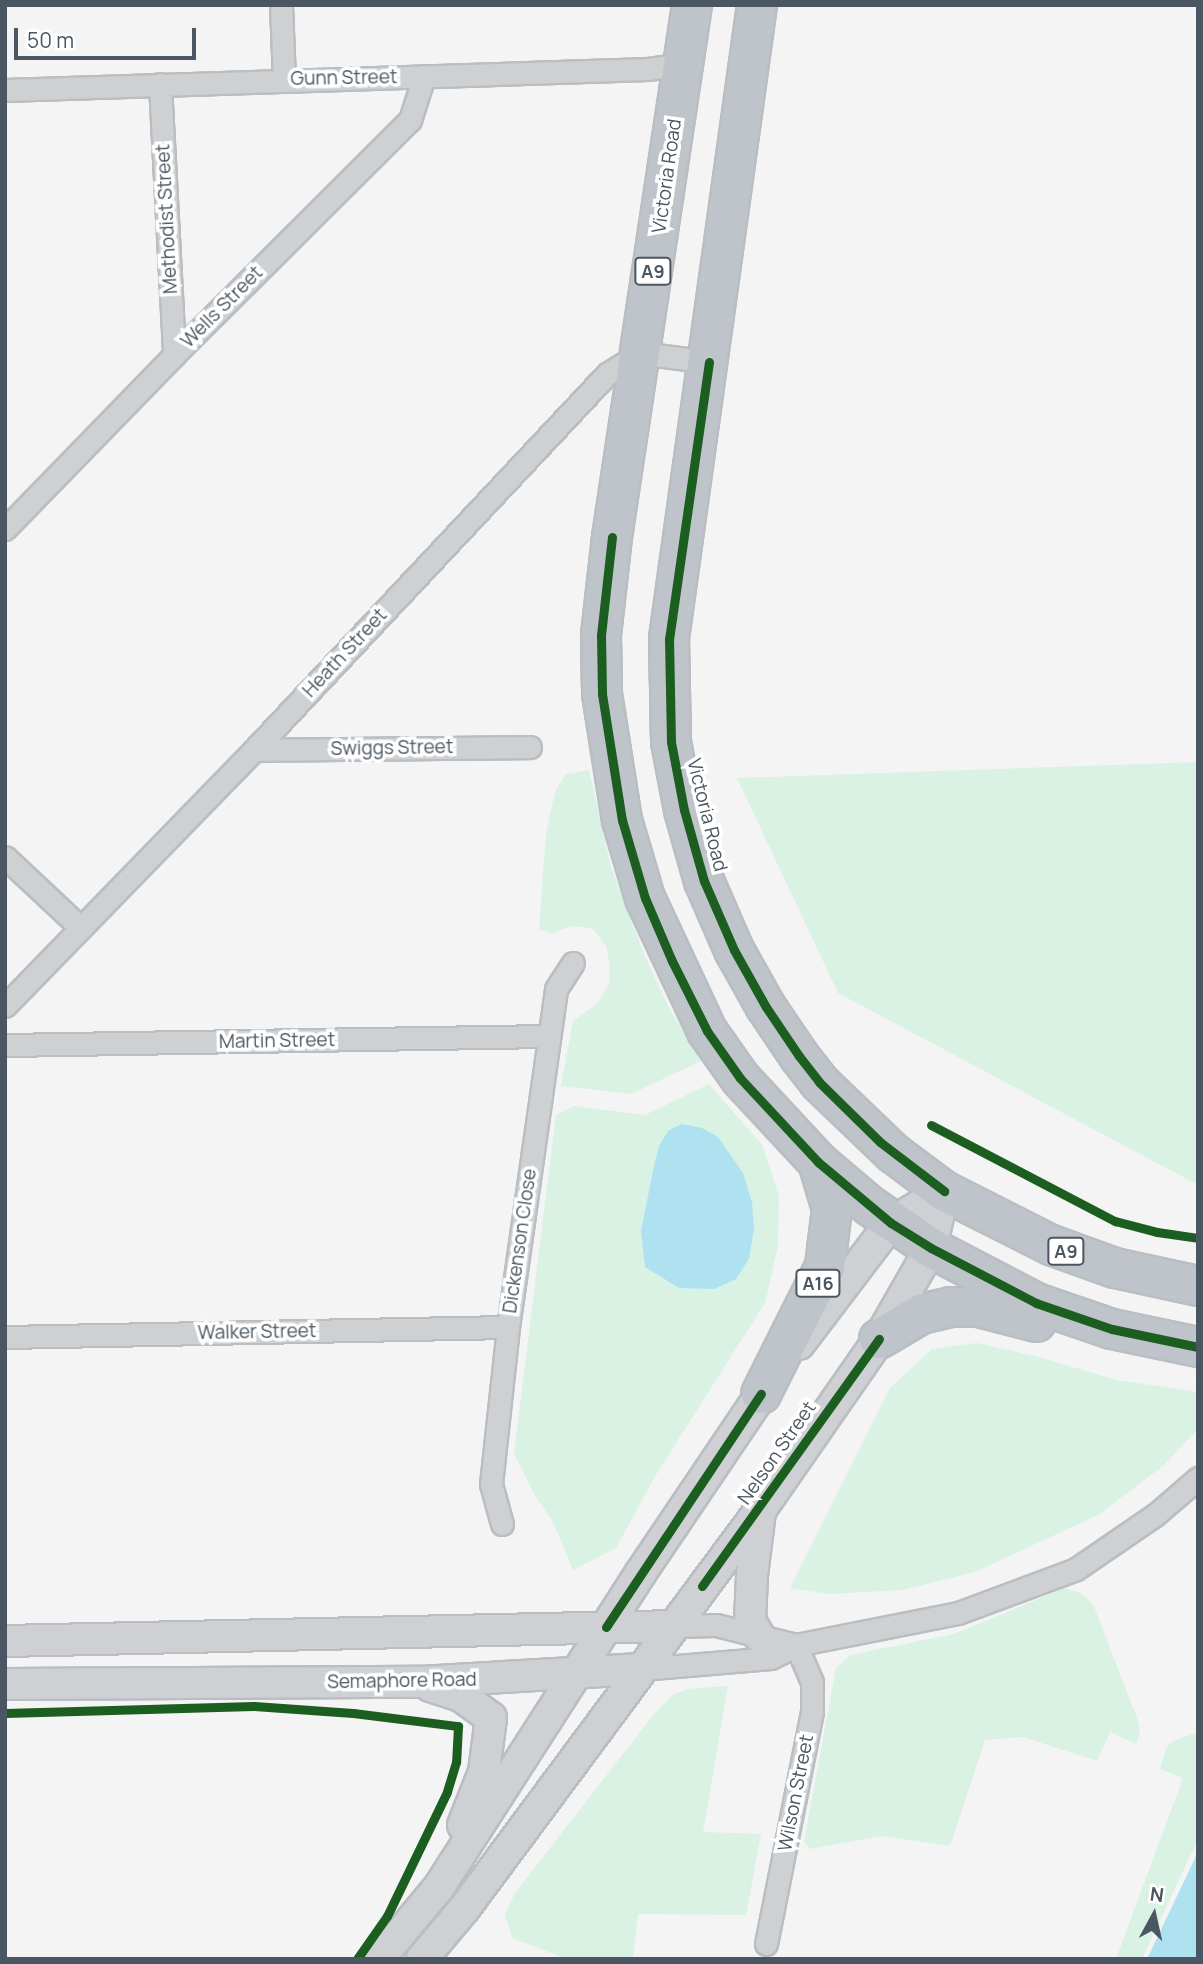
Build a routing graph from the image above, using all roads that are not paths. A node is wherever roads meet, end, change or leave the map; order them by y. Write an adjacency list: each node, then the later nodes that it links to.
1 (281, 5): 6 (street)
2 (692, 5): 4 (highway, Victoria Road / A9)
3 (757, 5): 11 (highway, Victoria Road / A9)
4 (683, 64): 5 (street, Gunn Street); 9 (highway, Victoria Road / A9)
5 (424, 76): 6 (street, Gunn Street); 10 (street, Wells Street)
6 (284, 79): 7 (street, Gunn Street)
7 (160, 84): 8 (street, Gunn Street); 10 (street, Methodist Street)
8 (5, 90)
9 (641, 353): 11 (street); 14 (street, Heath Street); 21 (highway, Victoria Road / A9)
10 (174, 355): 12 (street, Wells Street)
11 (709, 362): 22 (highway, Victoria Road / A9)
12 (5, 529)
13 (530, 747): 14 (street, Swiggs Street)
14 (254, 750): 16 (street, Heath Street)
15 (5, 857): 16 (street)
16 (81, 928): 18 (street, Heath Street)
17 (573, 962): 19 (street, Dickenson Close)
18 (5, 1006)
19 (548, 1037): 20 (street, Martin Street); 26 (street, Dickenson Close)
20 (5, 1045)
21 (818, 1162): 23 (highway, Victoria Road / A9); 31 (highway, A16)
22 (944, 1191): 23 (main road, A16); 24 (main road, Nelson Street); 25 (highway, A9)
23 (891, 1223): 24 (highway, Victoria Road / A9); 31 (main road, A16)
24 (944, 1255): 28 (main road, Nelson Street); 29 (highway, A9)
25 (1198, 1286)
26 (508, 1327): 27 (street, Walker Street); 34 (street, Dickenson Close)
27 (5, 1338)
28 (879, 1339): 30 (highway); 33 (main road, Nelson Street)
29 (1198, 1348)
30 (1198, 1361)
31 (761, 1394): 36 (main road, A16)
32 (1198, 1478): 39 (street, Semaphore Road)
33 (761, 1508): 35 (main road, Nelson Street); 37 (main road)
34 (502, 1524)
35 (674, 1626): 36 (main road, Semaphore Road); 37 (street, Semaphore Road); 40 (main road, Nelson Street)
36 (606, 1627): 38 (main road, Semaphore Road); 41 (main road, A16)
37 (759, 1636): 39 (street, Semaphore Road)
38 (5, 1642)
39 (796, 1645): 40 (street, Semaphore Road); 45 (street, Wilson Street)
40 (641, 1670): 41 (main road, Semaphore Road); 47 (main road, Nelson Street)
41 (576, 1673): 42 (main road, Semaphore Road); 44 (main road)
42 (420, 1682): 43 (main road, Semaphore Road); 44 (main road)
43 (5, 1684)
44 (439, 1887): 46 (main road)
45 (766, 1944)
46 (379, 1959)
47 (422, 1959)

